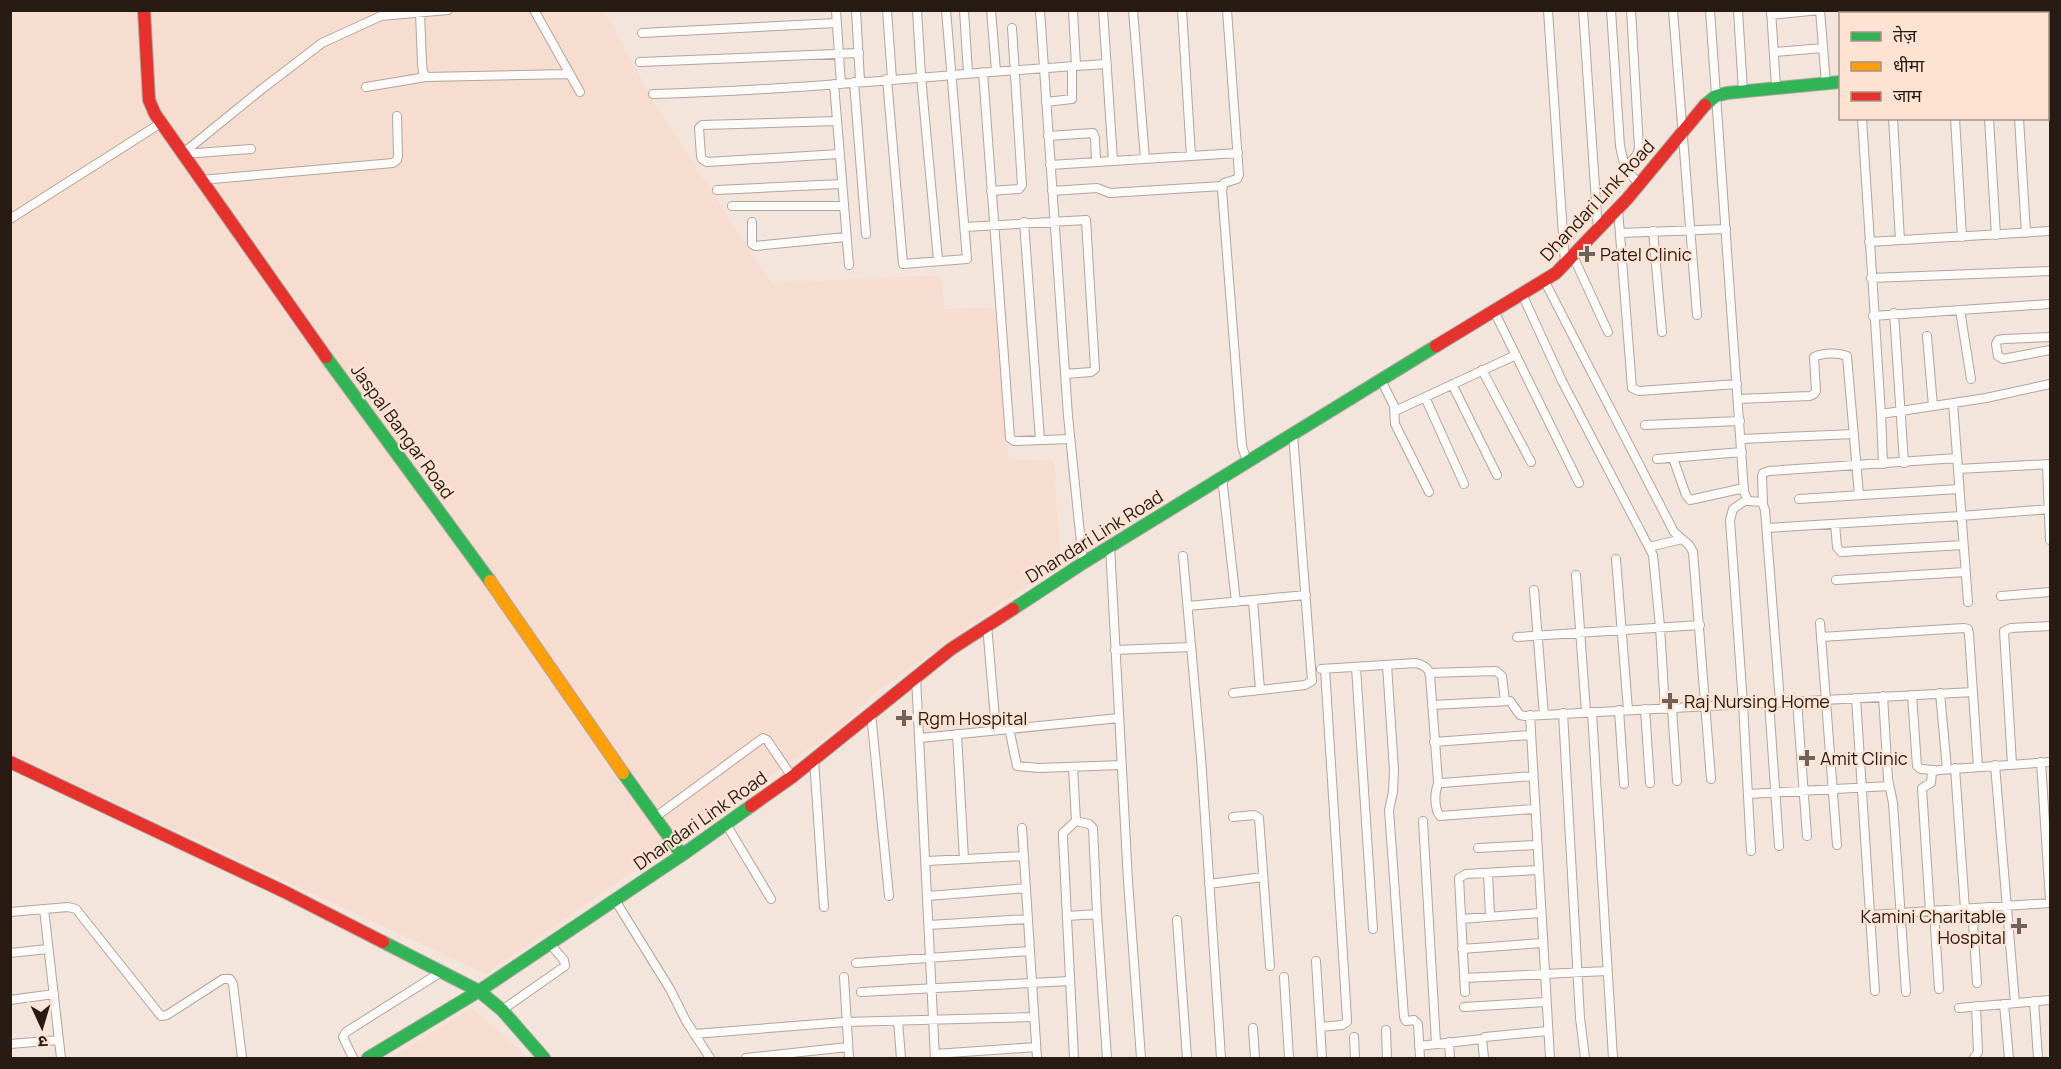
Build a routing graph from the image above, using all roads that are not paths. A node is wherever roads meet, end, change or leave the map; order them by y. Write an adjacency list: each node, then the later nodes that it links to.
1 (144, 10): 65 (street, Jaspal Bangar Road)
2 (448, 10): 25 (street)
3 (534, 10): 42 (street)
4 (836, 10): 27 (street)
5 (856, 10): 32 (street)
6 (887, 10): 46 (street)
7 (917, 10): 44 (street)
8 (946, 10): 43 (street)
9 (964, 10): 41 (street)
10 (991, 10): 39 (street)
11 (1041, 10): 37 (street)
12 (1073, 10): 36 (street)
13 (1103, 10): 35 (street)
14 (1133, 10): 73 (street)
15 (1182, 10): 72 (street)
16 (1227, 10): 69 (street)
17 (1548, 10): 108 (street)
18 (1583, 10): 96 (street)
19 (1611, 10): 77 (street)
20 (1631, 10): 77 (street)
21 (1673, 10): 66 (street)
22 (1710, 10): 56 (street)
23 (1738, 10): 54 (street)
24 (1820, 10): 26 (street); 30 (street)
25 (420, 12): 45 (street); 70 (street)
26 (1771, 13): 31 (street)
27 (836, 23): 29 (street); 33 (street)
28 (1012, 28): 38 (street)
29 (642, 33)
30 (1823, 48): 31 (street); 50 (street)
31 (1774, 52): 52 (street)
32 (859, 53): 33 (street); 47 (street)
33 (839, 54): 34 (street); 49 (street)
34 (640, 62)
35 (1107, 64): 36 (street); 74 (street)
36 (1074, 66): 37 (street); 57 (street)
37 (1044, 68): 38 (street); 57 (street)
38 (1016, 70): 39 (street); 83 (street)
39 (996, 71): 40 (street)
40 (983, 72): 41 (street); 83 (street)
41 (968, 73): 43 (street)
42 (570, 74): 45 (street); 53 (street)
43 (952, 74): 44 (street); 93 (street)
44 (921, 76): 46 (street); 107 (street)
45 (426, 77): 51 (street)
46 (889, 79): 47 (street); 107 (street)
47 (857, 82): 49 (street); 101 (street)
48 (1839, 82): 50 (street)
49 (837, 84): 55 (street); 64 (street)
50 (1826, 84): 52 (street)
51 (366, 87)
52 (1776, 87): 54 (street)
53 (580, 92)
54 (1743, 92): 56 (street)
55 (654, 94)
56 (1716, 96): 66 (street, Dhandari Link Road); 94 (street)
57 (1046, 102): 67 (street)
58 (397, 116): 78 (street)
59 (1862, 120): 106 (street)
60 (1893, 120): 105 (street)
61 (1955, 120): 104 (street)
62 (1989, 120): 102 (street)
63 (2019, 120): 100 (street)
64 (836, 121): 71 (street); 71 (street)
65 (161, 123): 70 (street, Jaspal Bangar Road); 88 (street)
66 (1682, 134): 80 (street, Dhandari Link Road); 95 (street)
67 (1048, 136): 75 (street); 76 (street)
68 (251, 149): 70 (street)
69 (1238, 153): 72 (street); 81 (street)
70 (182, 154): 78 (street, Jaspal Bangar Road)
71 (839, 154): 79 (street)
72 (1191, 156): 73 (street)
73 (1144, 159): 74 (street)
74 (1113, 161): 75 (street)
75 (1096, 162): 76 (street)
76 (1050, 165): 84 (street)
77 (1625, 168): 80 (street)
78 (201, 180): 265 (street, Jaspal Bangar Road)
79 (841, 184): 82 (street); 86 (street)
80 (1639, 184): 87 (street, Dhandari Link Road)
81 (1222, 186): 84 (street); 151 (street)
82 (717, 190)
83 (991, 191): 92 (street)
84 (1052, 191): 89 (street)
85 (732, 206): 86 (street)
86 (844, 206): 103 (street)
87 (1618, 209): 96 (street, Dhandari Link Road); 99 (street)
88 (10, 219)
89 (1054, 221): 91 (street); 127 (street); 127 (street)
90 (752, 222): 103 (street)
91 (1024, 222): 92 (street); 146 (street)
92 (994, 224): 93 (street); 146 (street)
93 (965, 227): 107 (street)
94 (1726, 229): 95 (street); 131 (street)
95 (1689, 230): 97 (street); 118 (street)
96 (1598, 231): 108 (street, Dhandari Link Road)
97 (1653, 231): 99 (street); 120 (street)
98 (2050, 231): 100 (street)
99 (1620, 233): 131 (street)
100 (2026, 233): 102 (street)
101 (866, 234)
102 (1996, 234): 104 (street)
103 (846, 237): 109 (street)
104 (1962, 237): 105 (street)
105 (1900, 240): 106 (street)
106 (1869, 242): 111 (street)
107 (938, 260)
108 (1569, 260): 112 (street, Dhandari Link Road); 121 (street)
109 (849, 265)
110 (2050, 271): 111 (street)
111 (1871, 278): 119 (street)
112 (1544, 280): 113 (street, Dhandari Link Road); 173 (street)
113 (1522, 294): 116 (street, Dhandari Link Road); 177 (street)
114 (2050, 304): 115 (street)
115 (1960, 310): 117 (street); 128 (street)
116 (1494, 311): 125 (street); 129 (street, Dhandari Link Road)
117 (1894, 314): 119 (street); 138 (street)
118 (1696, 315)
119 (1874, 316): 139 (street)
120 (1662, 332)
121 (1608, 333)
122 (1928, 336): 136 (street)
123 (2050, 337): 124 (street)
124 (2050, 350)
125 (1516, 355): 126 (street); 160 (street)
126 (1482, 370): 130 (street); 152 (street)
127 (1065, 375): 144 (street)
128 (1971, 379)
129 (1381, 380): 137 (street); 142 (street, Dhandari Link Road)
130 (1452, 384): 133 (street); 158 (street)
131 (1737, 384): 134 (street)
132 (2050, 384): 135 (street)
133 (1425, 397): 137 (street); 161 (street)
134 (1738, 399): 140 (street); 143 (street)
135 (1953, 403): 136 (street); 149 (street)
136 (1933, 406): 138 (street)
137 (1395, 411): 164 (street)
138 (1900, 411): 139 (street); 153 (street)
139 (1881, 414): 154 (street)
140 (1740, 421): 141 (street); 145 (street)
141 (1646, 425)
142 (1293, 434): 151 (street, Dhandari Link Road); 186 (street)
143 (1854, 434): 145 (street); 156 (street)
144 (1070, 439): 146 (street); 180 (street)
145 (1741, 439): 147 (street)
146 (1040, 440)
147 (1742, 452): 148 (street); 162 (street)
148 (1673, 458): 150 (street); 162 (street)
149 (1957, 458): 153 (street); 157 (street)
150 (1657, 459)
151 (1247, 462): 159 (street, Dhandari Link Road)
152 (1531, 462)
153 (1904, 463): 154 (street)
154 (1883, 464): 156 (street)
155 (2049, 464): 157 (street); 169 (street)
156 (1857, 466): 165 (street); 168 (street)
157 (1958, 469): 163 (street)
158 (1497, 475)
159 (1222, 477): 176 (street, Dhandari Link Road); 189 (street)
160 (1580, 483)
161 (1464, 484)
162 (1744, 488): 167 (street)
163 (1959, 489): 165 (street); 170 (street)
164 (1429, 492)
165 (1859, 495): 166 (street)
166 (1799, 499)
167 (1746, 500): 168 (street); 222 (street)
168 (1763, 503): 172 (street)
169 (2050, 509): 170 (street); 174 (street)
170 (1961, 516): 171 (street); 175 (street)
171 (1835, 524): 172 (street); 175 (street)
172 (1767, 528): 221 (street)
173 (1682, 539): 177 (street); 193 (street)
174 (2050, 540)
175 (1963, 545): 181 (street)
176 (1110, 546): 180 (street, Dhandari Link Road); 203 (street)
177 (1649, 547): 196 (street)
178 (1183, 556): 191 (street)
179 (1616, 559): 197 (street)
180 (1083, 563): 194 (street, Dhandari Link Road)
181 (1965, 572): 183 (street); 190 (street)
182 (1576, 575): 198 (street)
183 (1836, 580)
184 (1534, 590): 199 (street)
185 (2050, 592): 187 (street)
186 (1306, 595): 188 (street); 207 (street)
187 (2001, 596)
188 (1252, 600): 189 (street); 210 (street)
189 (1236, 602): 191 (street)
190 (1968, 602)
191 (1188, 606): 202 (street)
192 (1820, 623): 201 (street)
193 (1700, 625): 196 (street); 224 (street)
194 (987, 626): 209 (street, Dhandari Link Road); 235 (street)
195 (2050, 626): 243 (street)
196 (1660, 627): 197 (street); 225 (street)
197 (1622, 629): 198 (street); 227 (street)
198 (1580, 632): 199 (street); 228 (street)
199 (1538, 635): 200 (street); 231 (street)
200 (1517, 637)
201 (1821, 637): 211 (street); 217 (street)
202 (1191, 647): 203 (street); 283 (street)
203 (1115, 650): 233 (street)
204 (1386, 665): 205 (street); 208 (street); 360 (street)
205 (1356, 667): 206 (street); 306 (street)
206 (1325, 669): 207 (street); 349 (street)
207 (1312, 670): 210 (street)
208 (1429, 673): 218 (street); 223 (street)
209 (916, 677): 229 (street, Dhandari Link Road); 238 (street)
210 (1260, 690): 212 (street)
211 (1973, 692): 213 (street); 247 (street)
212 (1233, 693)
213 (1940, 693): 214 (street); 248 (street)
214 (1912, 695): 215 (street); 249 (street)
215 (1883, 696): 216 (street); 257 (street)
216 (1856, 698): 217 (street); 258 (street)
217 (1825, 699): 219 (street); 259 (street)
218 (1505, 701): 223 (street); 232 (street)
219 (1797, 701): 221 (street); 260 (street)
220 (1769, 702): 221 (street); 222 (street); 261 (street)
221 (1780, 702)
222 (1743, 704): 224 (street); 262 (street)
223 (1432, 705): 239 (street)
224 (1707, 706): 225 (street); 252 (street)
225 (1668, 708): 226 (street); 253 (street)
226 (1645, 709): 227 (street); 255 (street)
227 (1624, 710): 228 (street); 256 (street)
228 (1589, 712): 230 (street); 317 (street)
229 (871, 713): 240 (street, Dhandari Link Road); 285 (street)
230 (1563, 713): 231 (street); 319 (street)
231 (1544, 715): 232 (street)
232 (1530, 716): 237 (street)
233 (1119, 718): 234 (street); 244 (street)
234 (1009, 728): 235 (street); 246 (street)
235 (996, 730): 236 (street)
236 (957, 734): 238 (street); 278 (street)
237 (1531, 735): 239 (street); 250 (street)
238 (920, 738): 279 (street)
239 (1434, 742): 254 (street)
240 (814, 759): 251 (street, Dhandari Link Road); 291 (street)
241 (10, 762): 318 (street)
242 (2046, 762): 243 (street); 289 (street)
243 (2012, 764): 245 (street)
244 (1122, 765): 246 (street); 377 (street)
245 (1995, 765): 247 (street); 290 (street)
246 (1072, 767): 266 (street)
247 (1978, 767): 248 (street)
248 (1951, 769): 249 (street); 293 (street)
249 (1934, 770): 294 (street)
250 (1533, 776): 254 (street); 263 (street)
251 (792, 777): 265 (street); 268 (street, Dhandari Link Road)
252 (1711, 779)
253 (1677, 781)
254 (1439, 782): 263 (street)
255 (1650, 783)
256 (1624, 784)
257 (1889, 786): 258 (street); 298 (street)
258 (1862, 788): 259 (street); 299 (street)
259 (1832, 789): 260 (street); 272 (street)
260 (1804, 791): 261 (street); 270 (street)
261 (1775, 792): 262 (street); 273 (street)
262 (1748, 794): 275 (street)
263 (1534, 810): 271 (street)
264 (1233, 817): 282 (street)
265 (654, 818): 276 (street, Jaspal Bangar Road)
266 (1076, 821): 297 (street); 300 (street)
267 (1423, 821): 358 (street)
268 (726, 824): 276 (street, Dhandari Link Road); 287 (street)
269 (1022, 828): 277 (street)
270 (1807, 836)
271 (1536, 845): 274 (street); 280 (street)
272 (1837, 845)
273 (1779, 846)
274 (1478, 848)
275 (1751, 851)
276 (682, 855): 288 (street, Dhandari Link Road)
277 (1024, 856): 278 (street); 284 (street)
278 (964, 859): 279 (street)
279 (927, 861): 286 (street)
280 (1537, 870): 281 (street); 296 (street)
281 (1488, 873): 301 (street); 303 (street)
282 (1263, 877): 283 (street); 316 (street)
283 (1209, 884): 379 (street)
284 (1026, 888): 286 (street); 302 (street)
285 (889, 896)
286 (928, 896): 305 (street)
287 (771, 899)
288 (615, 900): 308 (street, Dhandari Link Road); 353 (street)
289 (2050, 901): 290 (street)
290 (2007, 906): 293 (street); 339 (street)
291 (824, 907)
292 (44, 909): 295 (street); 309 (street); 366 (street)
293 (1965, 909): 294 (street); 325 (street)
294 (1932, 911): 298 (street); 328 (street)
295 (10, 912)
296 (1540, 912): 301 (street); 307 (street)
297 (1097, 914): 300 (street); 376 (street)
298 (1900, 914): 299 (street); 332 (street)
299 (1871, 915): 329 (street)
300 (1067, 916): 324 (street)
301 (1490, 916): 303 (street)
302 (1028, 919): 305 (street); 311 (street)
303 (1461, 919): 310 (street)
304 (1177, 920): 378 (street)
305 (929, 925): 313 (street)
306 (1373, 929)
307 (1542, 943): 310 (street); 320 (street)
308 (550, 944): 330 (street, Dhandari Link Road); 344 (street)
309 (48, 949): 312 (street); 334 (street)
310 (1462, 949): 323 (street)
311 (1030, 951): 313 (street); 326 (street)
312 (10, 953)
313 (931, 959): 315 (street); 327 (street)
314 (1316, 961): 349 (street)
315 (856, 963)
316 (1270, 966)
317 (1607, 970): 319 (street); 390 (street)
318 (441, 972): 330 (street); 367 (street)
319 (1578, 972): 320 (street); 389 (street)
320 (1544, 974): 323 (street); 337 (street)
321 (1284, 976): 381 (street)
322 (844, 977): 348 (street)
323 (1464, 978): 331 (street)
324 (1070, 981): 326 (street); 375 (street)
325 (1977, 983)
326 (1032, 984): 327 (street); 345 (street)
327 (932, 988): 333 (street); 347 (street)
328 (1939, 989)
329 (1875, 991)
330 (479, 992): 344 (street); 368 (street, Dhandari Link Road)
331 (1465, 992)
332 (1906, 992)
333 (861, 993)
334 (54, 994): 335 (street); 356 (street)
335 (10, 1000)
336 (2050, 1000): 338 (street)
337 (1546, 1002): 342 (street); 352 (street)
338 (2034, 1002): 339 (street); 393 (street)
339 (2015, 1003): 340 (street)
340 (2004, 1004): 341 (street); 392 (street)
341 (1976, 1006): 343 (street); 391 (street)
342 (1464, 1007)
343 (1959, 1008)
344 (502, 1010): 369 (street)
345 (1034, 1017): 347 (street); 362 (street)
346 (898, 1021): 347 (street); 348 (street); 373 (street)
347 (933, 1021): 364 (street)
348 (846, 1022): 353 (street); 361 (street)
349 (1320, 1027): 382 (street)
350 (1253, 1028): 380 (street)
351 (1386, 1030): 384 (street)
352 (1548, 1030): 355 (street); 388 (street)
353 (694, 1034): 370 (street)
354 (1354, 1037): 383 (street)
355 (1482, 1039): 357 (street); 387 (street)
356 (59, 1040): 359 (street); 365 (street)
357 (1449, 1042): 358 (street); 386 (street)
358 (1436, 1043): 360 (street)
359 (10, 1044)
360 (1419, 1046): 385 (street)
361 (848, 1047): 371 (street); 372 (street)
362 (1036, 1047): 363 (street); 374 (street)
363 (977, 1055): 364 (street)
364 (935, 1056)
365 (61, 1059)
366 (242, 1059)
367 (353, 1059)
368 (368, 1059)
369 (544, 1059)
370 (710, 1059)
371 (746, 1059)
372 (849, 1059)
373 (901, 1059)
374 (1036, 1059)
375 (1074, 1059)
376 (1107, 1059)
377 (1141, 1059)
378 (1187, 1059)
379 (1221, 1059)
380 (1255, 1059)
381 (1289, 1059)
382 (1322, 1059)
383 (1355, 1059)
384 (1388, 1059)
385 (1420, 1059)
386 (1450, 1059)
387 (1484, 1059)
388 (1550, 1059)
389 (1585, 1059)
390 (1613, 1059)
391 (1974, 1059)
392 (2009, 1059)
393 (2038, 1059)

